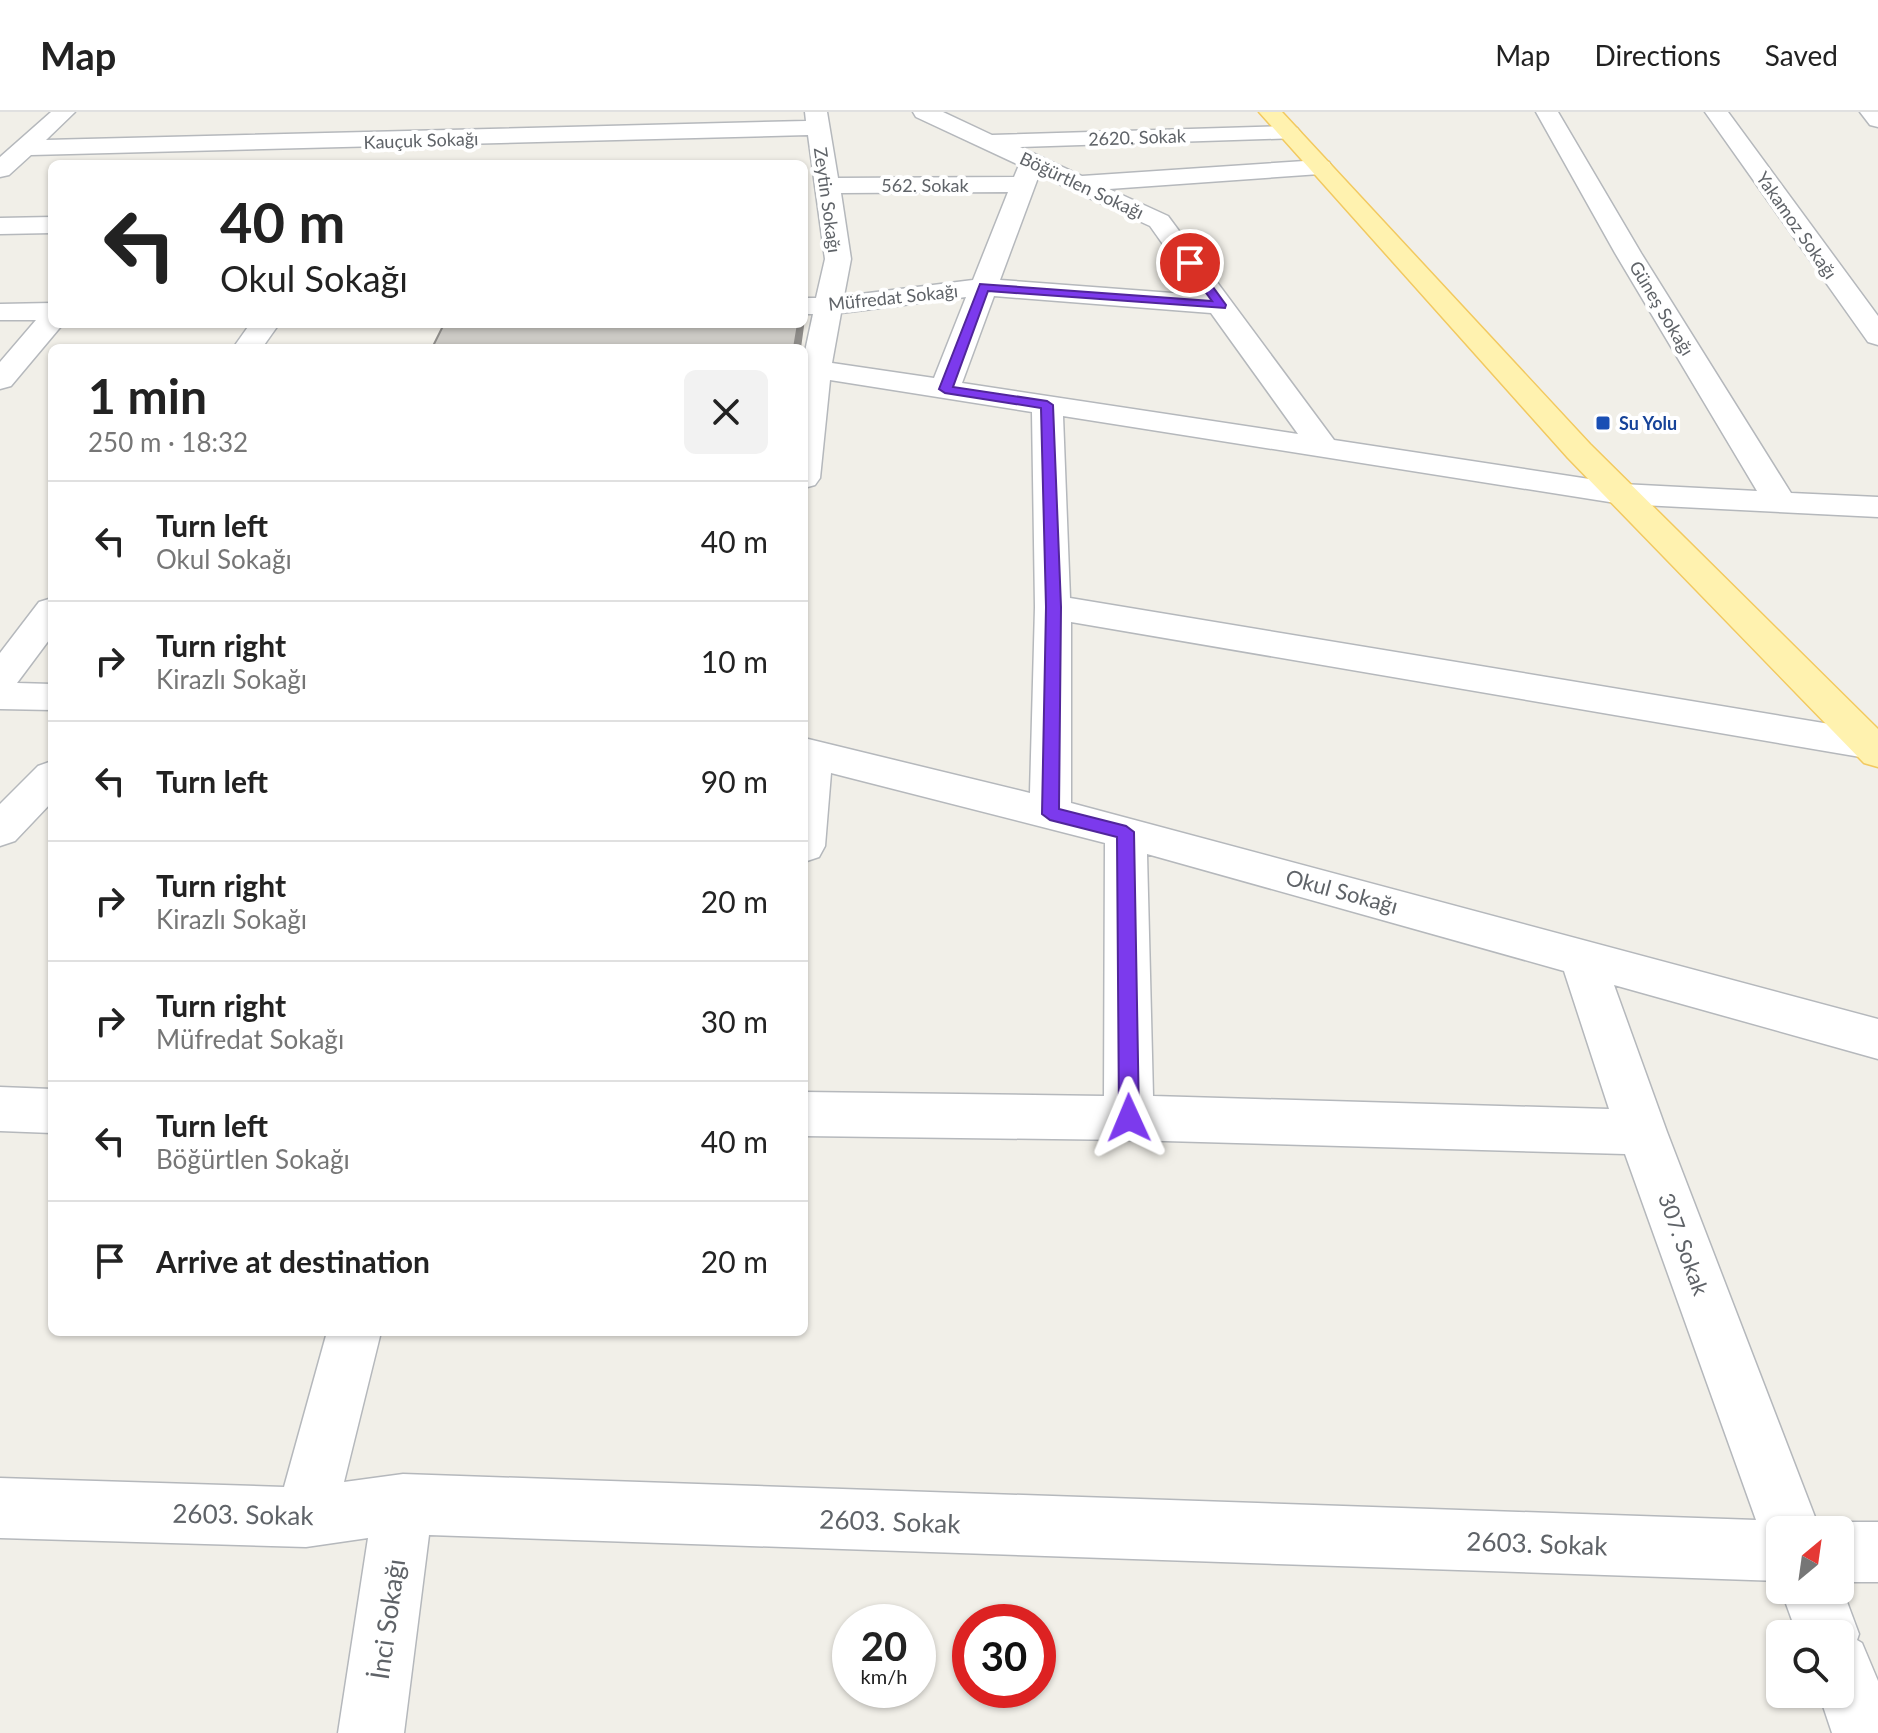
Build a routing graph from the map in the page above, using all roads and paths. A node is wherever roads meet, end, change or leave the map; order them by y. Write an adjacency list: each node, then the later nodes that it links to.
1 (64, 112): 12 (street)
2 (924, 112): 11 (street, Böğürtlen Sokağı)
3 (1270, 112): 10 (main road)
4 (1547, 112): 35 (street, Güneş Sokağı)
5 (1716, 112): 27 (street, Yakamoz Sokağı)
6 (1871, 112): 8 (street)
7 (817, 120): 9 (street, Kauçuk Sokağı); 18 (street, Zeytin Sokağı)
8 (1878, 120)
9 (355, 132): 12 (street, Kauçuk Sokağı); 13 (street)
10 (1289, 133): 11 (street, 2620. Sokak); 14 (main road)
11 (986, 141): 16 (street, Böğürtlen Sokağı)
12 (23, 148): 15 (street)
13 (337, 160)
14 (1320, 167): 17 (street); 34 (main road)
15 (0, 170)
16 (1027, 173): 17 (street, Böğürtlen Sokağı); 18 (street, 562. Sokak); 21 (street)
17 (1078, 184): 22 (street, Böğürtlen Sokağı)
18 (820, 201): 23 (street, Zeytin Sokağı)
19 (48, 225): 20 (street)
20 (0, 226)
21 (984, 287): 22 (street, Müfredat Sokağı); 23 (street, Müfredat Sokağı); 30 (street)
22 (1221, 305): 33 (street, Böğürtlen Sokağı)
23 (816, 306): 28 (street, Zeytin Sokağı)
24 (48, 311): 25 (street)
25 (0, 312)
26 (48, 324): 29 (street)
27 (1878, 336)
28 (816, 369): 30 (street); 32 (street, Zeytin Sokağı)
29 (0, 380)
30 (945, 389): 31 (street)
31 (1047, 405): 33 (street); 37 (street)
32 (808, 442)
33 (1324, 448): 34 (street)
34 (1622, 494): 35 (street); 42 (main road)
35 (1780, 502): 36 (street)
36 (1878, 507)
37 (1053, 607): 42 (street); 45 (street)
38 (48, 615): 39 (street)
39 (0, 679)
40 (0, 696): 41 (street)
41 (48, 697)
42 (1876, 749)
43 (808, 754): 45 (street, Okul Sokağı)
44 (48, 780): 46 (street)
45 (1050, 814): 47 (street, Okul Sokağı)
46 (0, 830)
47 (1126, 832): 48 (street, Okul Sokağı); 53 (street)
48 (1581, 956): 49 (street, Okul Sokağı); 54 (street, 307. Sokak)
49 (1878, 1039)
50 (0, 1109): 51 (street)
51 (48, 1110)
52 (808, 1114): 53 (street)
53 (1129, 1118): 54 (street)
54 (1642, 1132): 58 (street, 307. Sokak)
55 (353, 1336): 59 (street)
56 (403, 1504): 59 (street, 2603. Sokak); 60 (street, 2603. Sokak); 64 (street, İnci Sokağı)
57 (0, 1508): 59 (street, 2603. Sokak)
58 (1785, 1516)
59 (306, 1517)
60 (1766, 1551)
61 (1854, 1552): 62 (street)
62 (1878, 1552)
63 (1854, 1703): 65 (street)
64 (371, 1733)
65 (1865, 1733)

